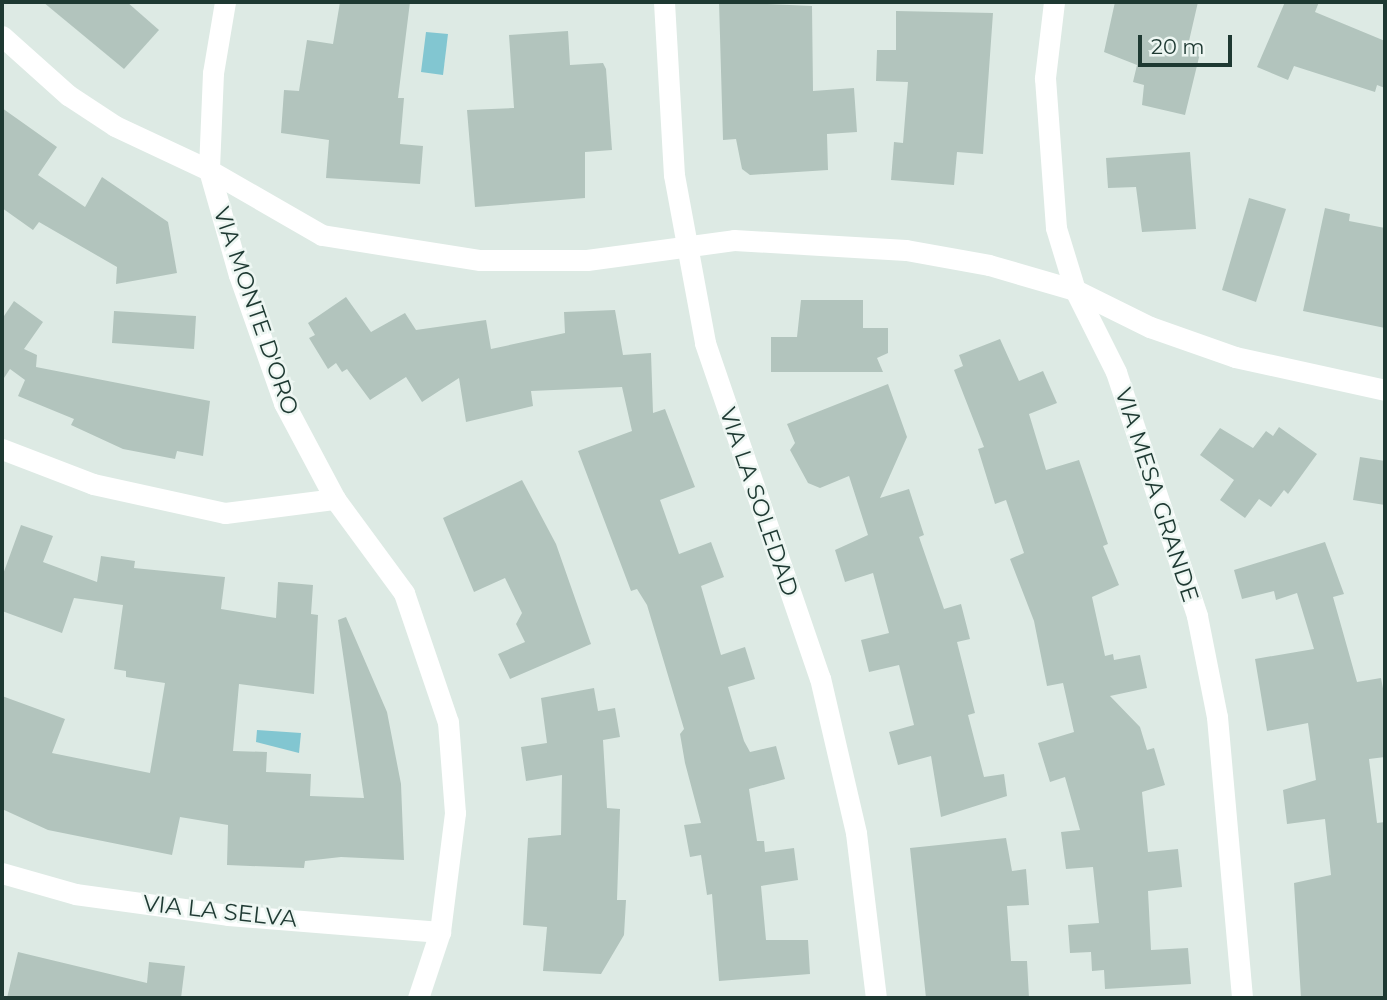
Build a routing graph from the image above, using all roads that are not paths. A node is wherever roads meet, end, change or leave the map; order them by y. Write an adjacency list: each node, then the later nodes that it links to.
1 (225, 2): 5 (street, VIA MONTE D'ORO)
2 (664, 2): 6 (street, VIA LA SOLEDAD)
3 (1054, 2): 7 (street, VIA MESA GRANDE)
4 (2, 36): 5 (street)
5 (209, 170): 6 (street); 10 (street, VIA MONTE D'ORO)
6 (687, 245): 7 (street); 14 (street, VIA LA SOLEDAD)
7 (1075, 290): 8 (street); 15 (street, VIA MESA GRANDE)
8 (1385, 390)
9 (2, 449): 10 (street)
10 (335, 499): 12 (street, VIA MONTE D'ORO)
11 (2, 873): 12 (street, VIA LA SELVA)
12 (440, 932): 13 (street, VIA MONTE D'ORO)
13 (418, 998)
14 (876, 998)
15 (1242, 998)

